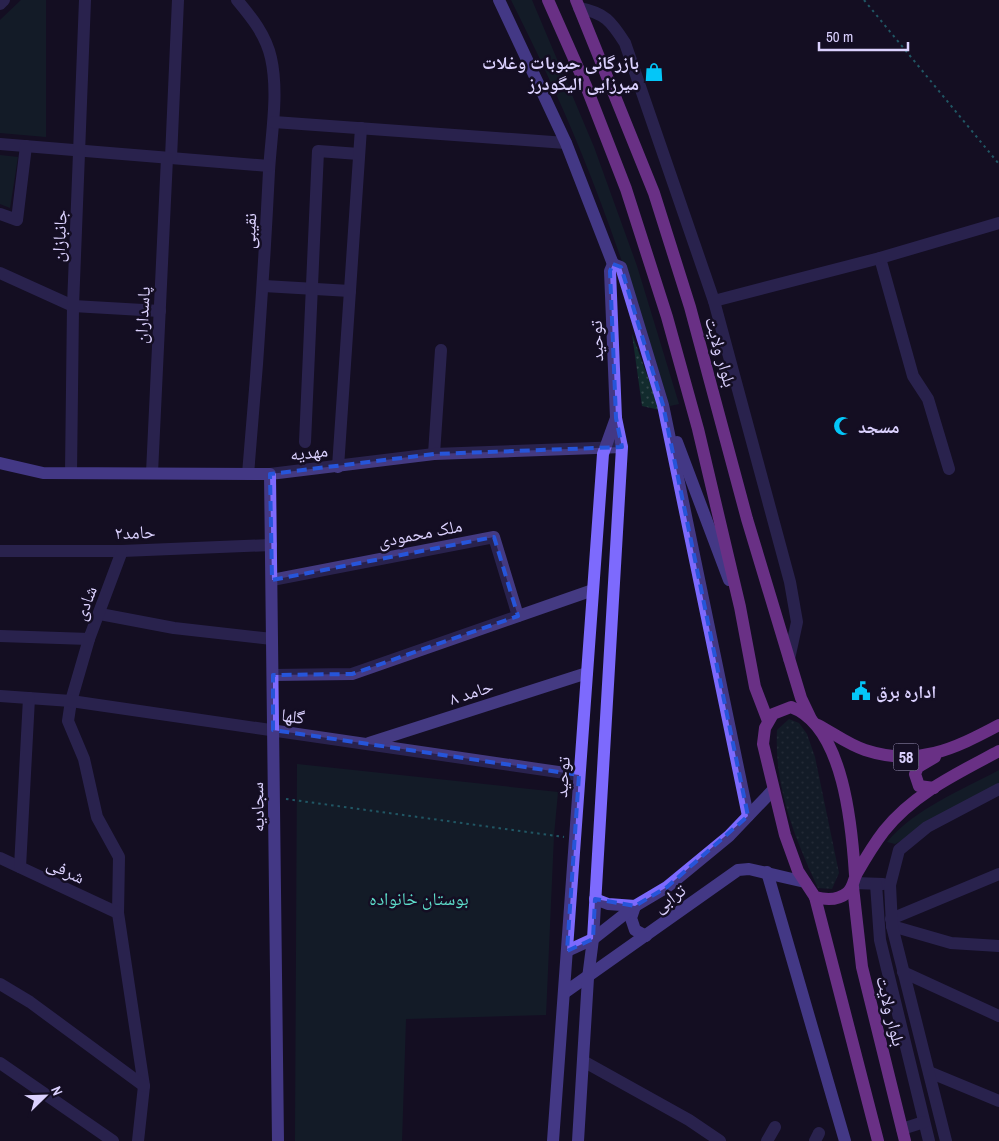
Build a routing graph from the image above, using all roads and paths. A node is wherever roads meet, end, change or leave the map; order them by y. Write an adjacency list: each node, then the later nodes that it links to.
1 (4, 0): 8 (street)
2 (85, 0): 15 (street, جانبازان)
3 (178, 0): 17 (street, پاسداران)
4 (237, 0): 10 (street, نقیبی)
5 (499, 0): 12 (main road)
6 (548, 0): 50 (main road)
7 (864, 0): 18 (path)
8 (0, 4)
9 (578, 4): 28 (street); 56 (main road, بلوار ولایت)
10 (274, 122): 11 (street); 19 (street, نقیبی)
11 (361, 128): 12 (street); 16 (street)
12 (566, 143): 23 (main road)
13 (0, 144): 14 (street)
14 (26, 146): 15 (street); 20 (street)
15 (80, 150): 17 (street); 29 (street, جانبازان)
16 (359, 154): 26 (street); 27 (street)
17 (169, 158): 19 (street); 30 (street, پاسداران)
18 (999, 164)
19 (269, 166): 25 (street, نقیبی)
20 (0, 214)
21 (999, 223): 22 (street)
22 (880, 258): 28 (street); 40 (street)
23 (614, 264): 32 (main road); 33 (main road, توحید)
24 (0, 273): 29 (street)
25 (264, 286): 26 (street); 43 (street, نقیبی)
26 (312, 288): 27 (street); 34 (street)
27 (350, 291): 39 (street)
28 (714, 302): 56 (street)
29 (73, 306): 30 (street); 41 (street, جانبازان)
30 (160, 311): 42 (street, پاسداران)
31 (440, 350): 37 (street)
32 (663, 405): 50 (main road); 74 (main road)
33 (616, 418): 35 (main road, توحید); 36 (main road, توحید)
34 (304, 442)
35 (605, 446): 36 (street, مهدیه); 37 (street, مهدیه); 49 (main road, توحید)
36 (622, 447): 85 (main road, توحید)
37 (434, 454): 39 (street, مهدیه)
38 (0, 463): 41 (main road, مهدیه)
39 (338, 466): 44 (street, مهدیه)
40 (949, 469)
41 (71, 473): 42 (main road, مهدیه)
42 (152, 473): 43 (main road, مهدیه)
43 (248, 474): 44 (main road, مهدیه)
44 (270, 474): 45 (main road, سجادیه)
45 (271, 545): 47 (street, حامد۲); 48 (main road, سجادیه)
46 (0, 551): 47 (street, حامد۲)
47 (122, 551): 51 (street, شادی)
48 (272, 580): 52 (street, ملک محمودی); 55 (main road, سجادیه)
49 (593, 590): 52 (street); 57 (main road, توحید)
50 (740, 607): 62 (main road)
51 (100, 614): 54 (street, شادی); 55 (street)
52 (518, 616): 58 (street)
53 (0, 636): 54 (street, شادی)
54 (89, 639): 61 (street)
55 (272, 639): 58 (main road, سجادیه)
56 (790, 659): 63 (main road, بلوار ولایت)
57 (587, 673): 66 (street, حامد ۸); 69 (main road, توحید)
58 (273, 675): 65 (main road, سجادیه)
59 (0, 696): 60 (street, گلها)
60 (30, 698): 61 (street, گلها); 77 (street)
61 (71, 701): 65 (street, گلها); 87 (street)
62 (768, 721): 63 (main road); 72 (main road)
63 (812, 721): 68 (main road, 58); 81 (main road, بلوار ولایت)
64 (999, 725): 68 (main road, 58)
65 (273, 730): 66 (street, گلها); 73 (main road, سجادیه)
66 (367, 744): 69 (street, گلها)
67 (999, 751): 70 (main road, 58)
68 (942, 753): 70 (main road)
69 (580, 775): 75 (main road, توحید)
70 (934, 788): 81 (main road, 58)
71 (999, 789): 83 (street)
72 (773, 790): 74 (main road, ترابی); 80 (main road)
73 (274, 797): 75 (path); 108 (main road, سجادیه)
74 (748, 816): 86 (main road, ترابی)
75 (575, 840): 92 (main road, توحید)
76 (0, 858): 77 (street, شرفی)
77 (20, 867): 87 (street, شرفی)
78 (767, 872): 80 (main road, ترابی); 89 (main road, ترابی); 113 (main road)
79 (999, 874): 88 (street)
80 (805, 882): 84 (main road)
81 (854, 882): 82 (street); 84 (main road); 105 (main road, بلوار ولایت)
82 (876, 884): 83 (street); 103 (street)
83 (890, 885): 88 (street)
84 (814, 897): 114 (main road)
85 (595, 899): 86 (main road); 90 (main road, توحید)
86 (635, 906): 89 (main road); 90 (main road, ترابی)
87 (118, 913): 101 (street)
88 (891, 923): 91 (street); 93 (street)
89 (646, 936): 94 (main road, ترابی)
90 (593, 939): 92 (main road, ترابی); 94 (main road, توحید)
91 (999, 946)
92 (567, 951): 96 (main road, توحید)
93 (903, 972): 97 (street); 100 (street)
94 (588, 978): 96 (main road, ترابی); 98 (main road, توحید)
95 (0, 984): 101 (street)
96 (564, 993): 109 (main road, توحید)
97 (999, 1016)
98 (583, 1061): 110 (main road, توحید); 111 (street)
99 (0, 1063): 106 (street)
100 (929, 1072): 102 (street); 116 (street)
101 (144, 1086): 107 (street)
102 (999, 1101)
103 (924, 1122): 105 (street); 115 (street)
104 (775, 1128): 112 (street)
105 (903, 1135)
106 (114, 1141)
107 (138, 1141)
108 (278, 1141)
109 (553, 1141)
110 (578, 1141)
111 (720, 1141)
112 (767, 1141)
113 (845, 1141)
114 (878, 1141)
115 (929, 1141)
116 (946, 1141)

